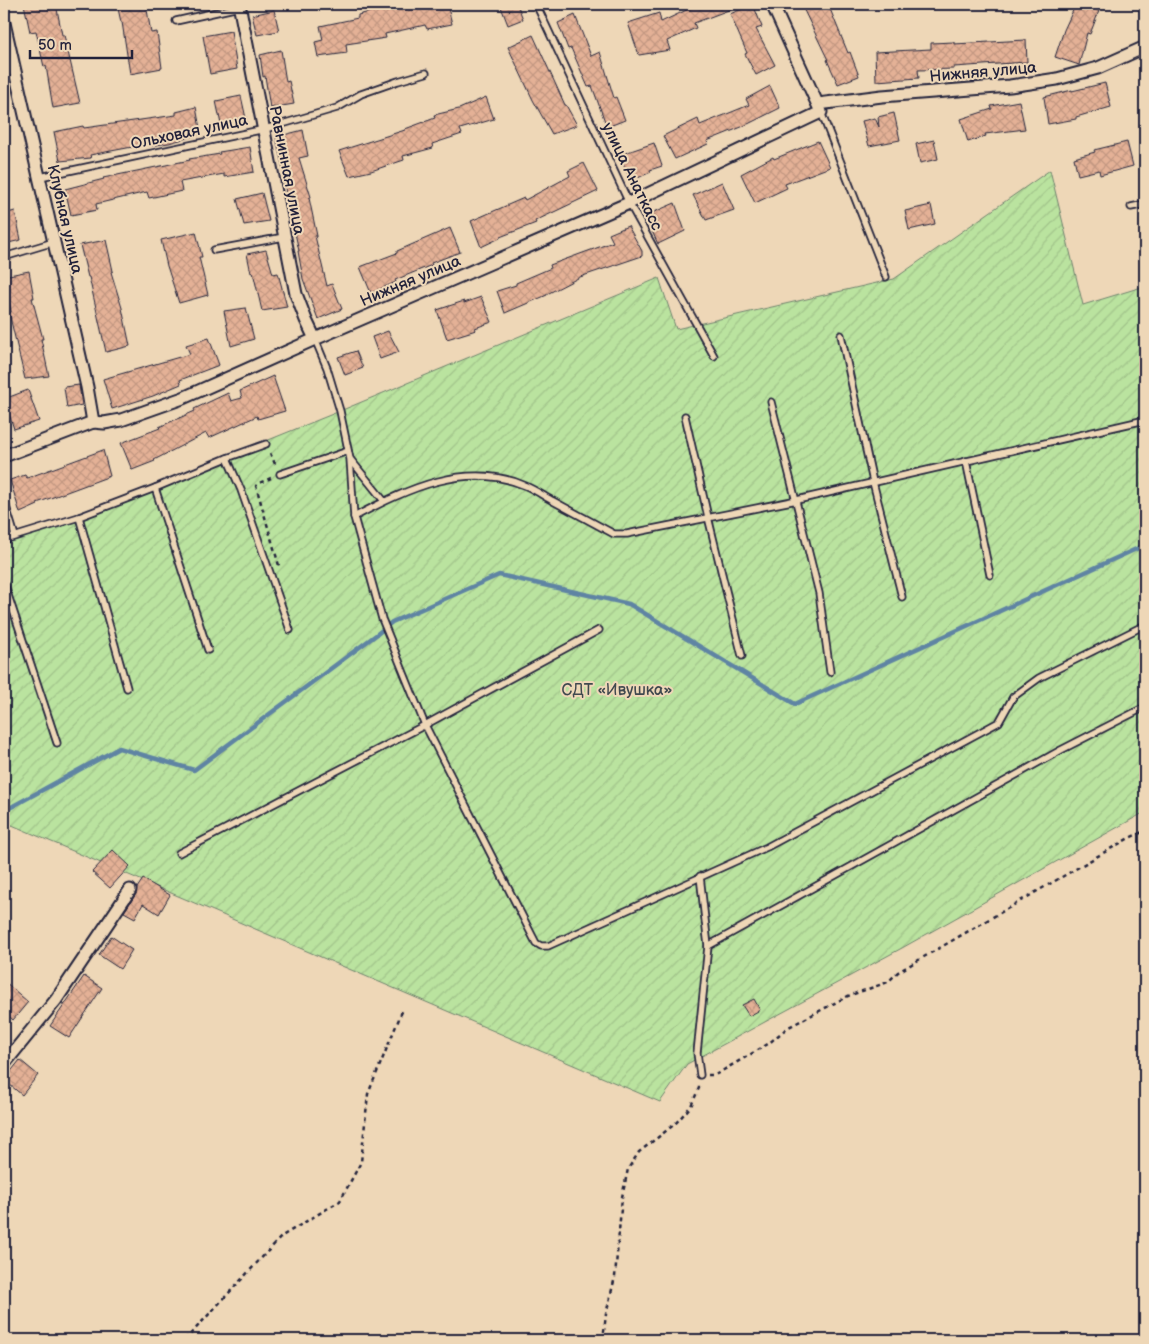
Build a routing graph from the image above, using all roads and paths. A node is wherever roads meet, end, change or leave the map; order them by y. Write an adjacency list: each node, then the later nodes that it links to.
1 (536, 4): 11 (lane, улица Анаткасс)
2 (772, 4): 8 (street)
3 (240, 6): 4 (lane); 9 (street, Равнинная улица)
4 (176, 21)
5 (4, 23): 10 (street, Клубная улица)
6 (1145, 47): 8 (street, Нижняя улица)
7 (426, 73): 9 (lane, Ольховая улица)
8 (820, 108): 11 (street, Нижняя улица); 18 (lane)
9 (264, 128): 10 (lane, Ольховая улица); 14 (street, Равнинная улица)
10 (40, 177): 15 (street, Клубная улица)
11 (629, 203): 20 (street, Нижняя улица); 21 (lane, улица Анаткасс)
12 (1145, 204): 13 (lane)
13 (1132, 207)
14 (284, 236): 16 (lane); 20 (street, Равнинная улица)
15 (54, 242): 17 (lane); 25 (street, Клубная улица)
16 (214, 250)
17 (4, 257)
18 (886, 277)
19 (841, 335): 33 (lane)
20 (315, 339): 25 (street, Нижняя улица); 27 (lane)
21 (714, 356)
22 (771, 402): 36 (lane)
23 (684, 416): 40 (lane)
24 (1145, 420): 31 (lane)
25 (94, 422): 28 (street, Нижняя улица)
26 (266, 444): 29 (lane); 32 (path)
27 (348, 451): 30 (lane); 32 (lane)
28 (4, 456)
29 (227, 458): 34 (lane); 48 (lane)
30 (350, 459): 37 (lane); 39 (lane)
31 (966, 461): 33 (lane); 43 (lane)
32 (280, 474): 44 (path)
33 (873, 482): 36 (lane); 46 (lane)
34 (155, 488): 38 (lane); 50 (lane)
35 (4, 500): 41 (lane)
36 (797, 500): 40 (lane); 52 (lane)
37 (384, 501): 39 (lane); 40 (lane)
38 (79, 517): 41 (lane); 53 (lane)
39 (354, 517): 55 (lane)
40 (708, 517): 51 (lane)
41 (15, 536): 42 (lane)
42 (4, 540)
43 (990, 575)
44 (282, 577)
45 (4, 584): 56 (lane)
46 (902, 597)
47 (1145, 625): 59 (lane)
48 (290, 630)
49 (599, 630): 55 (lane)
50 (208, 650)
51 (742, 656)
52 (830, 672)
53 (127, 688)
54 (1145, 706): 61 (lane)
55 (425, 725): 58 (lane); 59 (lane)
56 (57, 744)
57 (1145, 831): 64 (path)
58 (179, 853)
59 (700, 876): 61 (lane)
60 (130, 890): 63 (street)
61 (708, 946): 64 (lane)
62 (403, 1009): 65 (path)
63 (4, 1064)
64 (700, 1075): 66 (path)
65 (184, 1340)
66 (603, 1340)

